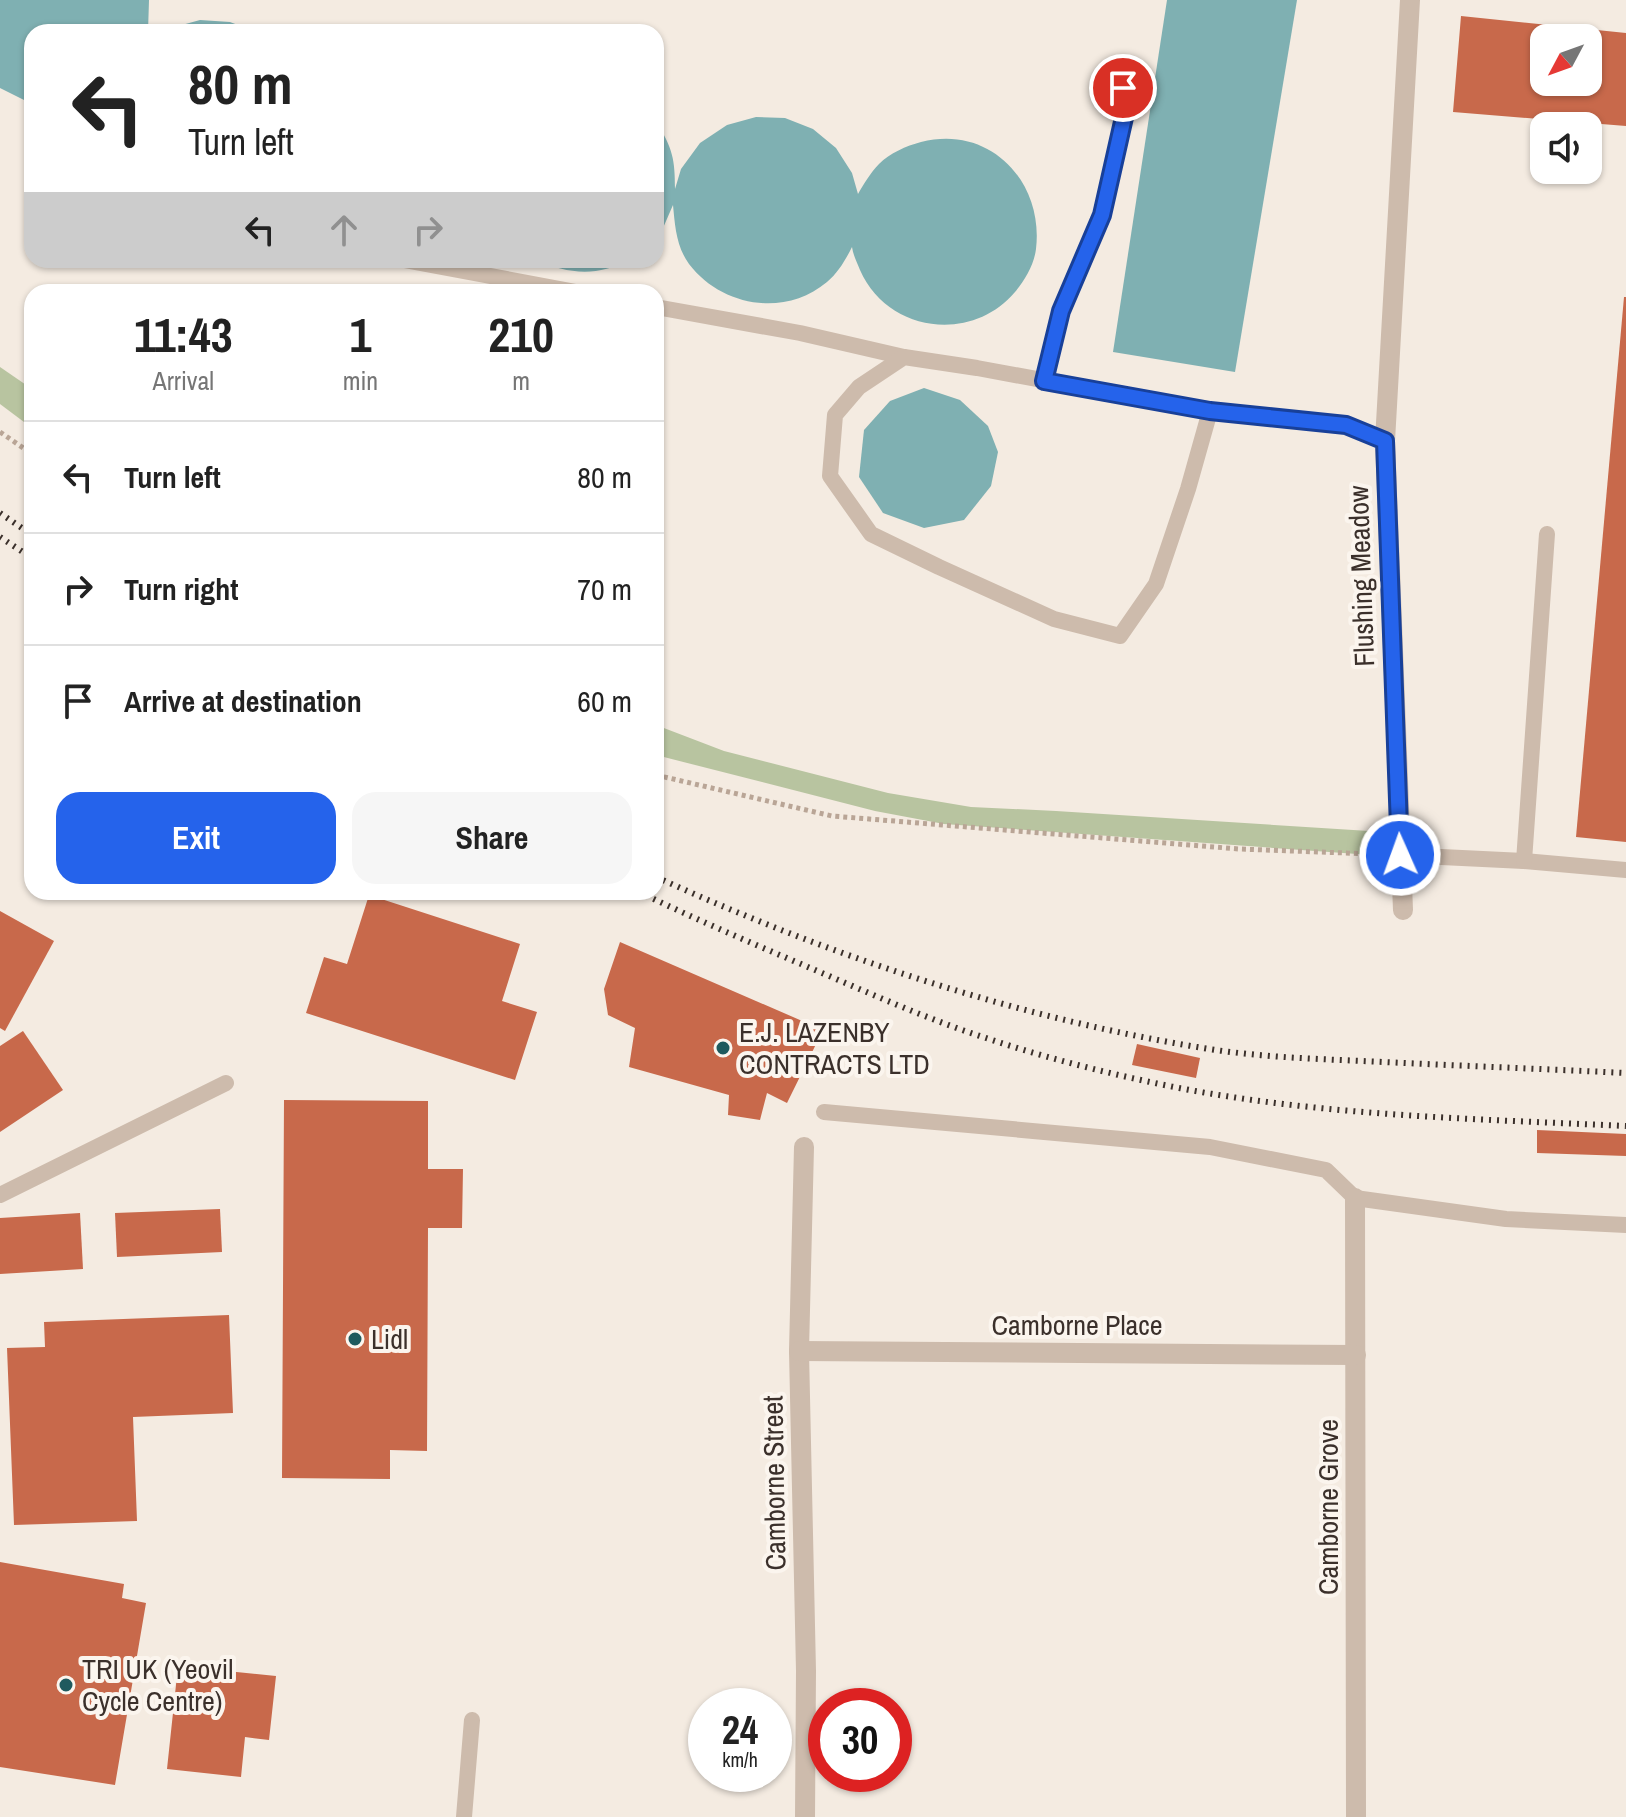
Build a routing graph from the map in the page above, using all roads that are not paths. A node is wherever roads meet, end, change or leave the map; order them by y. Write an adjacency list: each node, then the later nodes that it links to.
1 (1410, 0): 9 (street, Flushing Meadow)
2 (1121, 63): 7 (lane)
3 (447, 268): 4 (lane)
4 (533, 284)
5 (664, 308): 6 (lane)
6 (904, 357): 7 (lane); 8 (lane)
7 (1044, 381): 8 (lane)
8 (1210, 411): 9 (lane)
9 (1385, 441): 11 (street, Flushing Meadow)
10 (1547, 534): 12 (lane)
11 (1400, 855): 12 (lane); 14 (street, Flushing Meadow)
12 (1524, 861): 13 (lane)
13 (1626, 870)
14 (1403, 910)
15 (226, 1083): 18 (lane)
16 (824, 1112): 19 (lane)
17 (804, 1147): 21 (street, Camborne Street)
18 (0, 1195)
19 (1355, 1198): 20 (lane); 22 (street, Camborne Grove)
20 (1626, 1225)
21 (799, 1351): 22 (street, Camborne Place); 25 (street, Camborne Street)
22 (1356, 1355): 26 (street, Camborne Grove)
23 (472, 1720): 24 (lane)
24 (464, 1817)
25 (805, 1817)
26 (1356, 1817)

